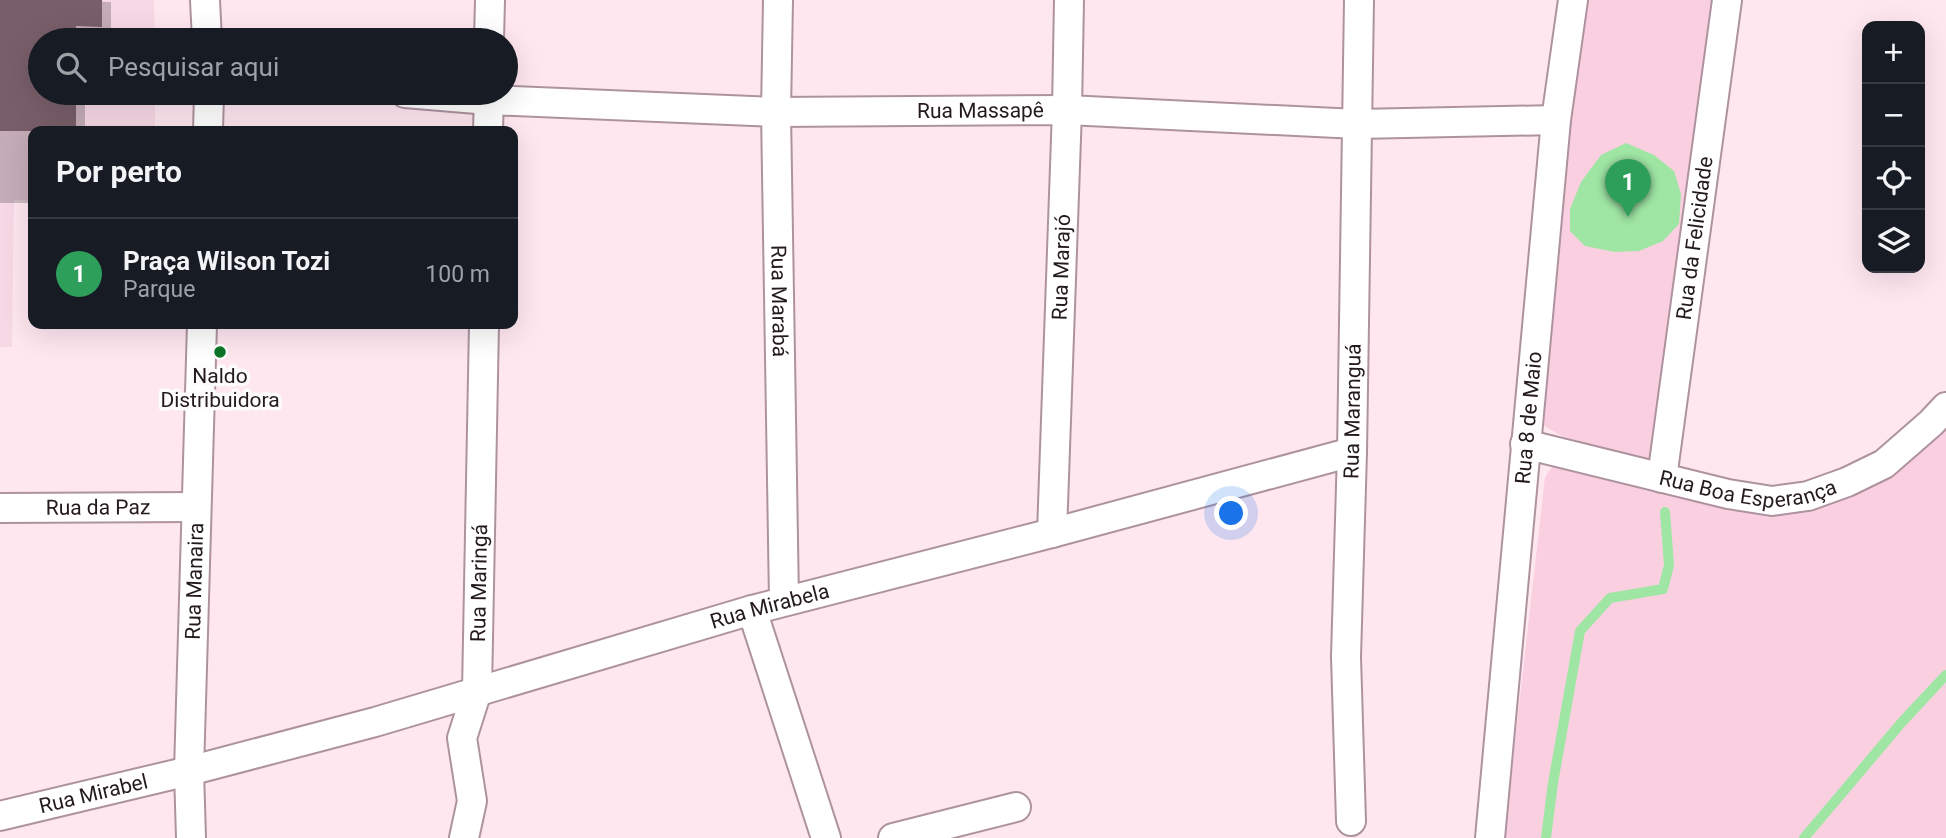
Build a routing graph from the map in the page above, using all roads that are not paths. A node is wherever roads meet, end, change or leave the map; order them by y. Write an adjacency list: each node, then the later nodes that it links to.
1 (205, 0): 8 (street)
2 (490, 0): 9 (street)
3 (778, 0): 14 (street, Rua Marabá)
4 (1359, 0): 16 (street, Rua Maranguá)
5 (1573, 0): 15 (street, Rua 8 de Maio)
6 (1727, 0): 24 (street, Rua da Felicidade)
7 (1067, 1): 13 (street, Rua Marajó)
8 (206, 28)
9 (489, 28)
10 (518, 98): 14 (street, Rua Massapê)
11 (209, 105): 17 (street)
12 (489, 105): 18 (street)
13 (1067, 110): 14 (street, Rua Massapê); 16 (street, Rua Massapê); 27 (street, Rua Marajó)
14 (776, 112): 28 (street, Rua Marabá)
15 (1556, 120): 16 (street, Rua Massapê); 22 (street, Rua 8 de Maio)
16 (1357, 124): 23 (street, Rua Maranguá)
17 (208, 126)
18 (488, 126)
19 (202, 329): 25 (street, Rua Manaira)
20 (484, 329): 30 (street, Rua Maringá)
21 (1946, 407): 24 (street, Rua Boa Esperança)
22 (1525, 444): 24 (street, Rua Boa Esperança); 39 (street, Rua 8 de Maio)
23 (1352, 452): 27 (street, Rua Mirabela); 34 (street, Rua Maranguá)
24 (1662, 478)
25 (197, 507): 26 (street, Rua da Paz); 31 (street, Rua Manaira)
26 (0, 508)
27 (1052, 533): 28 (street, Rua Mirabela)
28 (784, 601): 29 (street, Rua Mirabela)
29 (752, 610): 30 (street, Rua Mirabela); 37 (street)
30 (477, 691): 31 (street, Rua Mirabela); 36 (street, Rua Maringá)
31 (189, 771): 33 (street, Rua Mirabel); 35 (street, Rua Manaira)
32 (1016, 807): 38 (street)
33 (6, 812)
34 (1351, 821)
35 (191, 838)
36 (464, 838)
37 (826, 838)
38 (893, 838)
39 (1490, 838)

